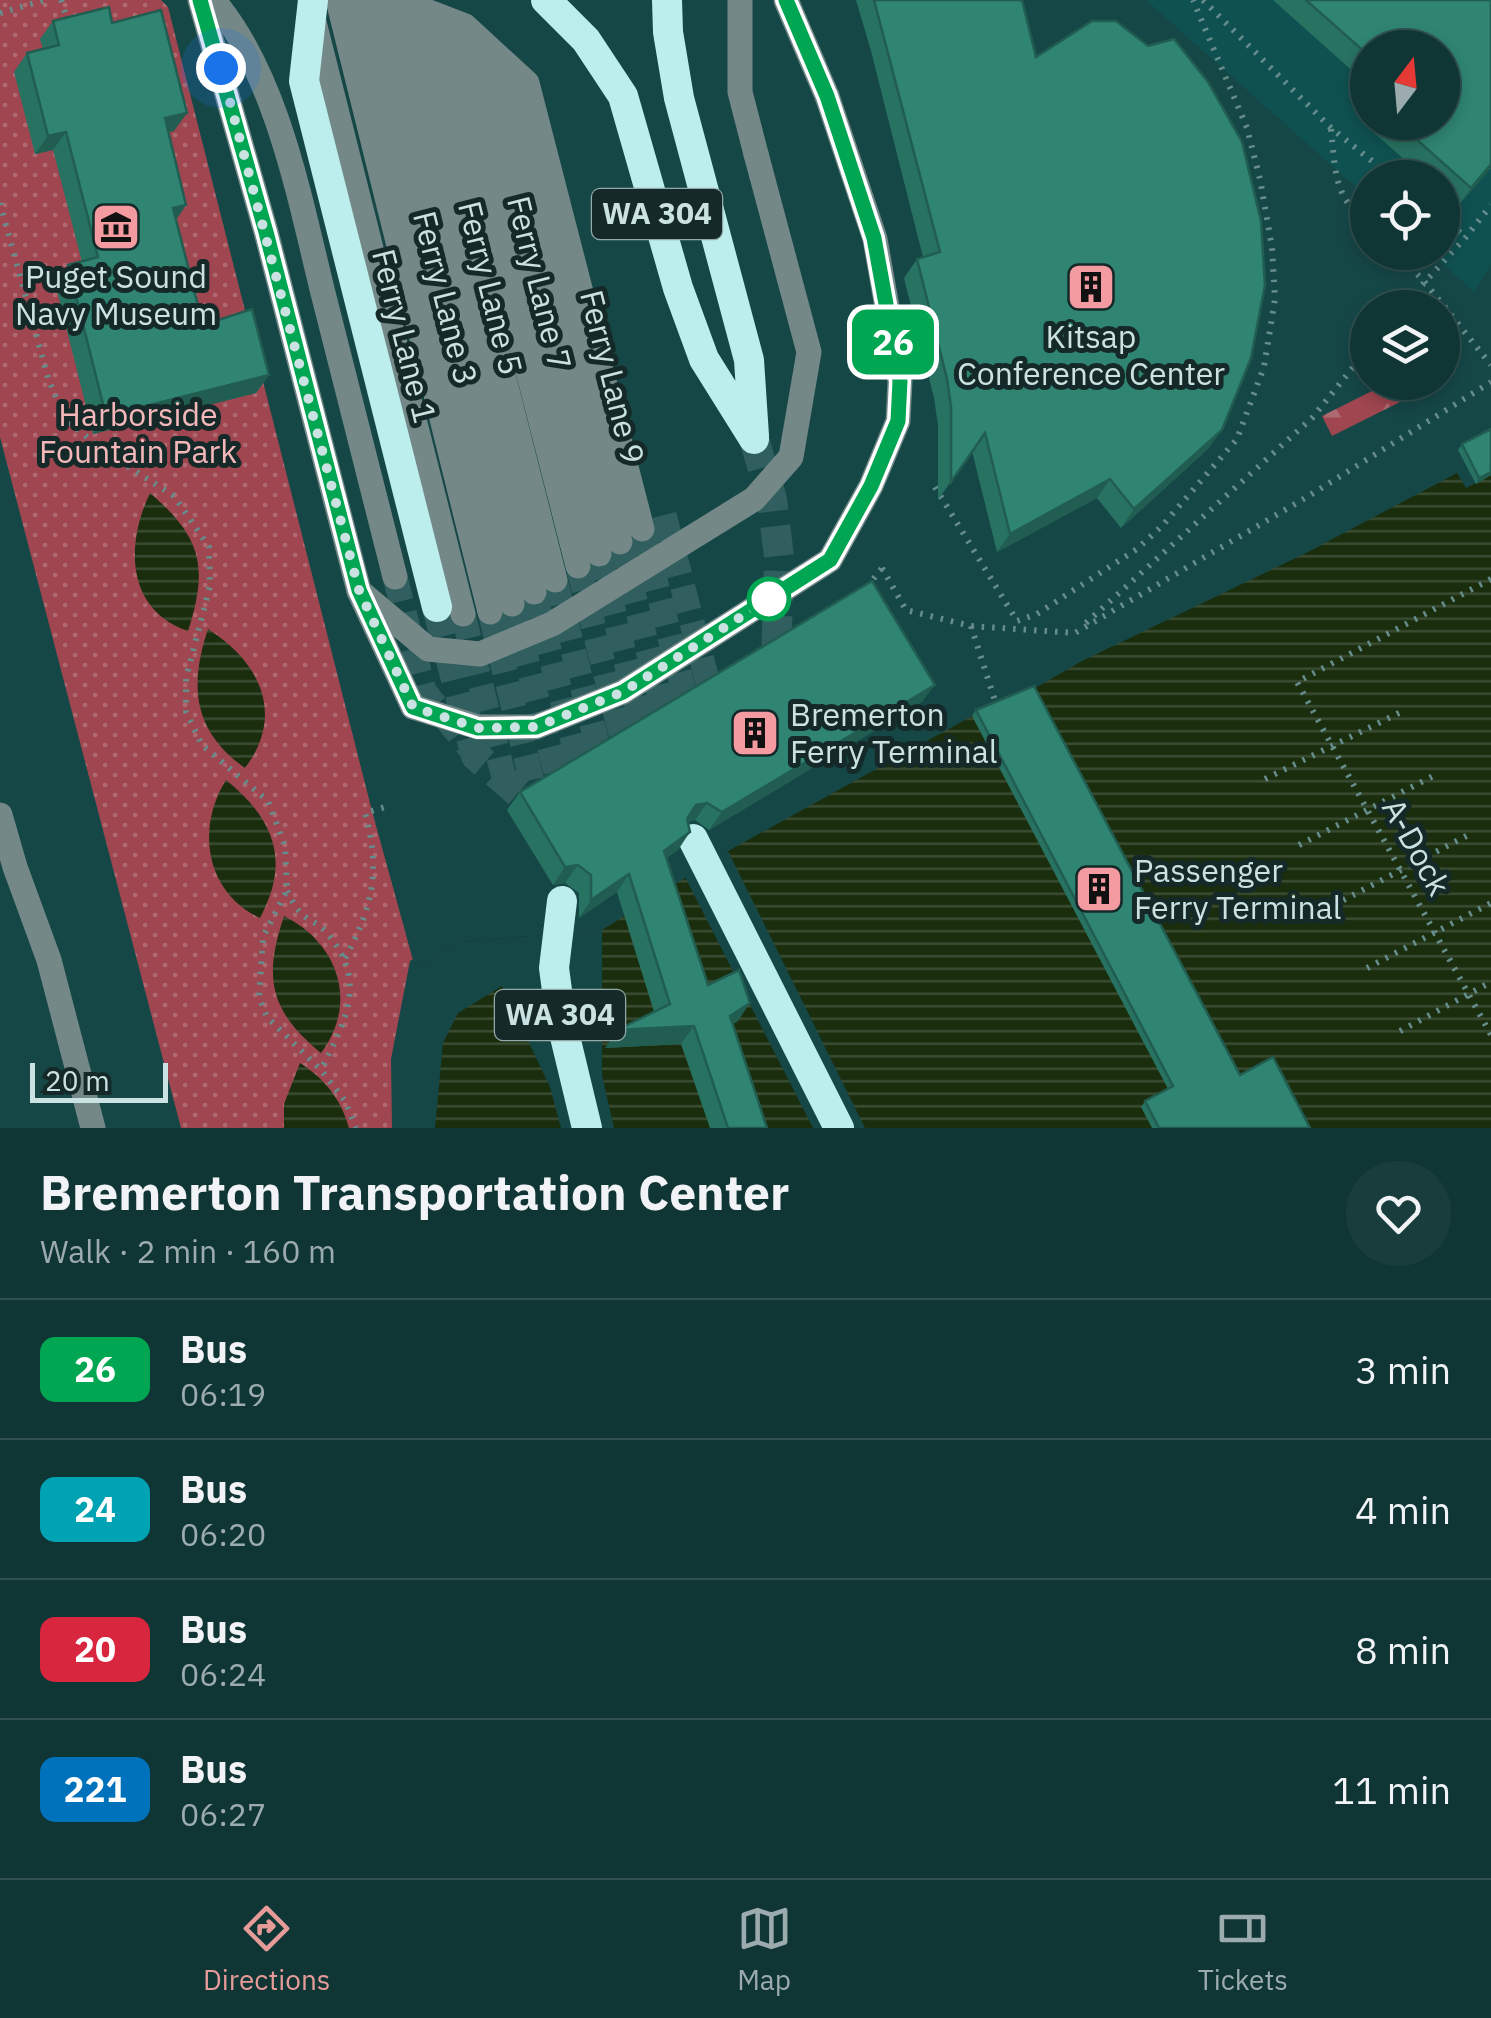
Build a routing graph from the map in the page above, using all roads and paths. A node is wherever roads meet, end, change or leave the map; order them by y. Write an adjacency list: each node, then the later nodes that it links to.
1 (45, 0): 14 (path)
2 (60, 0): 17 (path)
3 (200, 0): 36 (lane)
4 (214, 0): 34 (lane)
5 (361, 0): 33 (lane)
6 (546, 0): 7 (highway, WA 304)
7 (667, 0)
8 (740, 0): 36 (lane, bridge)
9 (786, 0): 36 (lane, bridge)
10 (1193, 0): 32 (path)
11 (1203, 0): 19 (path)
12 (397, 1): 15 (lane, WA 304); 33 (lane, Ferry Lane 5 / WA 304)
13 (321, 4): 33 (lane, Ferry Lane 3); 38 (lane); 38 (highway, Ferry Lane 1)
14 (0, 13)
15 (437, 15): 16 (lane, WA 304); 33 (lane, Ferry Lane 7)
16 (465, 26): 18 (lane, WA 304); 33 (lane)
17 (72, 31)
18 (495, 55): 33 (lane, Ferry Lane 9 / WA 304); 33 (lane, WA 304)
19 (1331, 128): 20 (path); 23 (path)
20 (1370, 160)
21 (0, 203): 53 (path)
22 (1491, 205): 25 (path)
23 (1350, 210)
24 (1460, 232): 25 (path)
25 (1466, 237): 27 (path)
26 (1413, 270): 27 (path)
27 (1423, 280): 28 (path); 29 (path)
28 (1415, 290)
29 (1491, 365)
30 (1350, 371): 40 (path)
31 (1491, 382): 40 (path)
32 (935, 487)
33 (566, 572)
34 (395, 577)
35 (1491, 579): 43 (path, A-Dock)
36 (359, 590)
37 (851, 597): 39 (path, bridge)
38 (450, 611)
39 (971, 626): 40 (path); 41 (path)
40 (1075, 633)
41 (996, 704)
42 (1405, 710): 43 (path)
43 (1332, 746): 45 (path); 47 (path, A-Dock)
44 (1439, 773): 47 (path)
45 (1265, 779)
46 (386, 807): 58 (path)
47 (1368, 811): 51 (path); 52 (path, A-Dock)
48 (0, 816): 65 (lane)
49 (1470, 834): 52 (path)
50 (693, 840): 68 (highway)
51 (1299, 845)
52 (1400, 870): 56 (path); 57 (path, A-Dock)
53 (287, 890): 58 (path); 64 (path)
54 (562, 900): 67 (highway, WA 304)
55 (1491, 903): 57 (path)
56 (1334, 905)
57 (1434, 933): 59 (path); 61 (path, A-Dock)
58 (345, 958): 64 (path)
59 (1366, 968)
60 (1491, 982): 61 (path)
61 (1469, 995): 62 (path); 63 (path, A-Dock)
62 (1400, 1030)
63 (1491, 1036)
64 (322, 1070): 66 (path)
65 (93, 1128)
66 (356, 1128)
67 (587, 1128)
68 (839, 1128)

